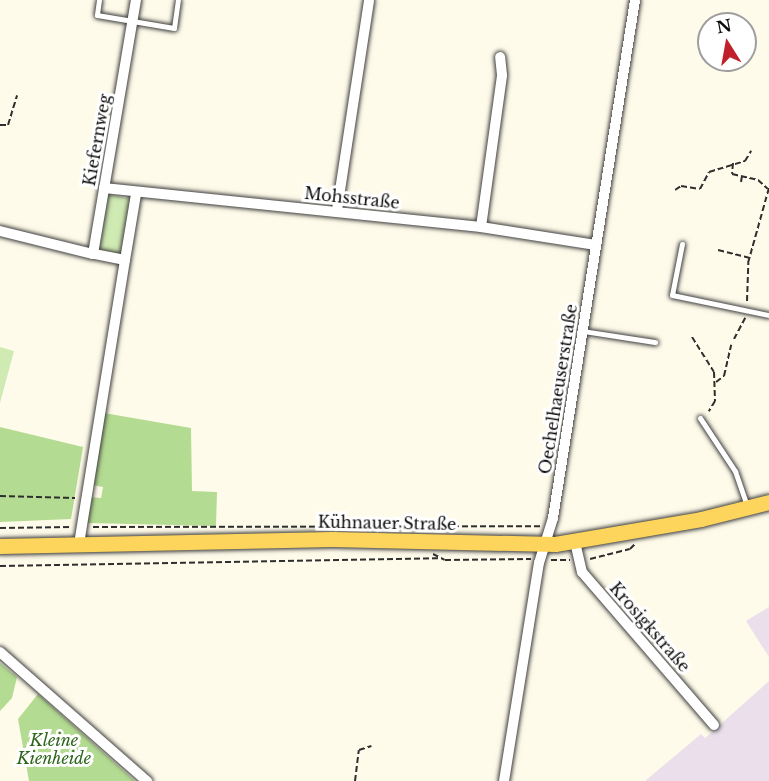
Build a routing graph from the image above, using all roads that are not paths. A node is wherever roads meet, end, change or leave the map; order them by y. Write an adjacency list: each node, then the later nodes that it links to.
1 (99, 0): 6 (lane)
2 (136, 0): 6 (street, Kiefernweg)
3 (178, 0): 6 (lane)
4 (369, 0): 10 (street)
5 (635, 0): 13 (street, Oechelhaeuserstraße)
6 (132, 22): 8 (street, Kiefernweg)
7 (500, 57): 11 (street)
8 (104, 188): 9 (street, Mohsstraße); 15 (street, Kiefernweg)
9 (136, 194): 10 (street, Mohsstraße); 16 (street)
10 (337, 210): 11 (street, Mohsstraße)
11 (481, 227): 13 (street, Mohsstraße)
12 (0, 231): 15 (street)
13 (596, 244): 18 (street, Oechelhaeuserstraße)
14 (682, 244): 17 (lane)
15 (93, 254): 16 (street)
16 (125, 260): 25 (street)
17 (769, 315)
18 (583, 331): 19 (lane); 23 (street, Oechelhaeuserstraße)
19 (655, 342)
20 (700, 418): 22 (lane)
21 (769, 502): 22 (main road, Kühnauer Straße)
22 (748, 508): 24 (main road, Kühnauer Straße)
23 (548, 537): 24 (main road, Kühnauer Straße); 25 (main road, Kühnauer Straße); 30 (street, Oechelhaeuserstraße)
24 (575, 542): 28 (street, Krosigkstraße)
25 (79, 544): 26 (main road, Kühnauer Straße)
26 (0, 546)
27 (0, 652): 29 (street)
28 (714, 725)
29 (147, 781)
30 (504, 781)

